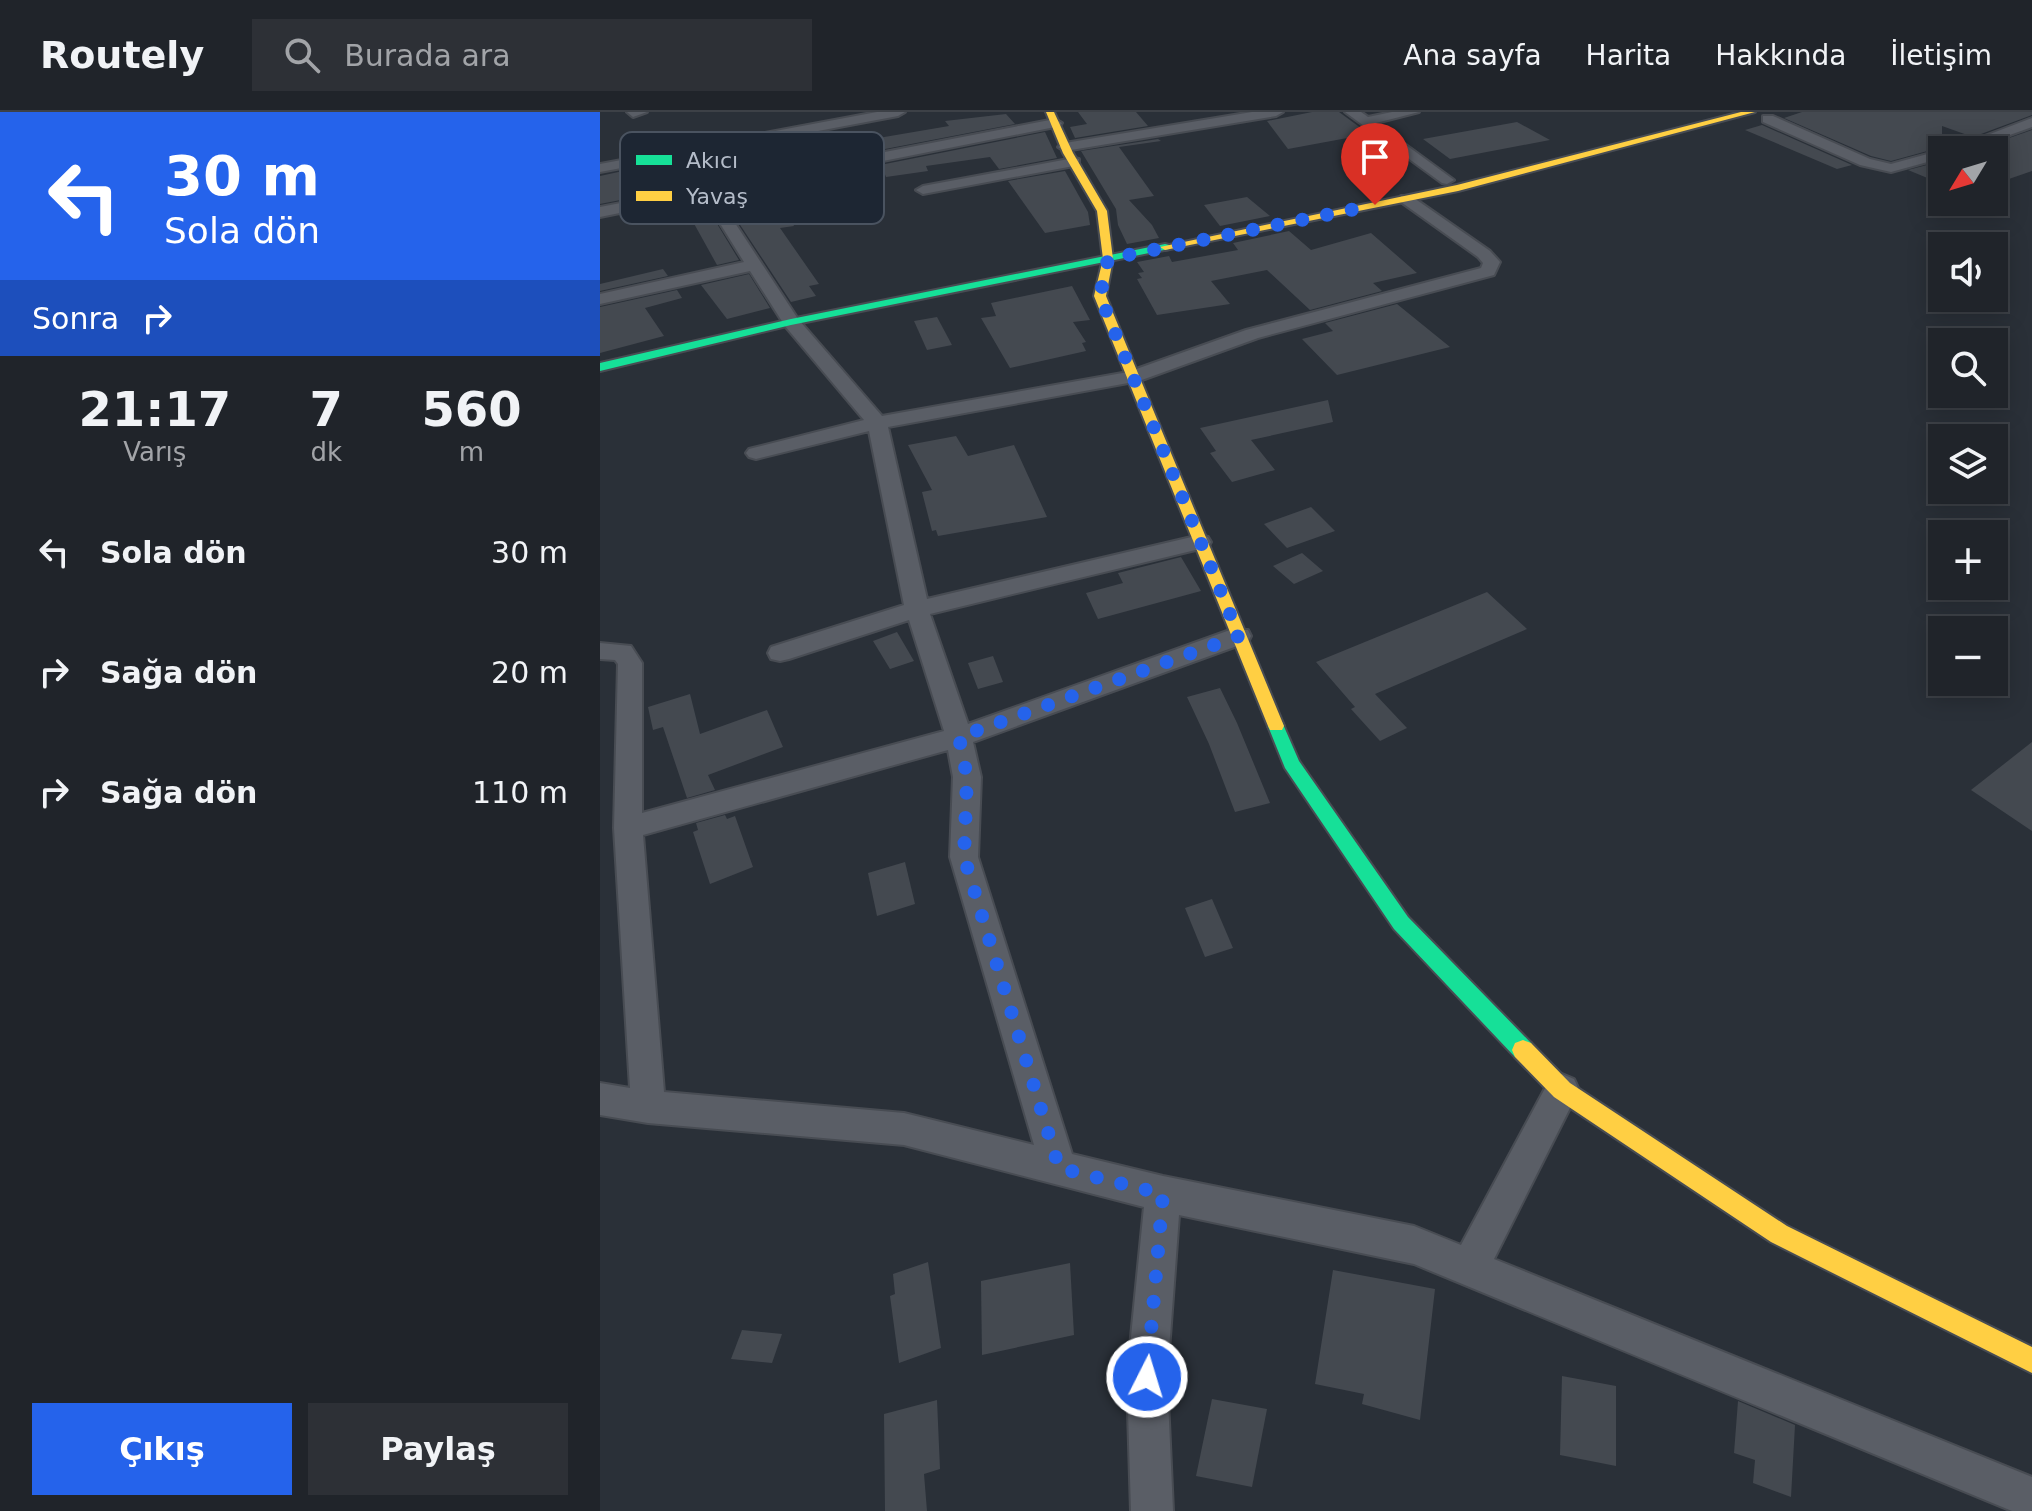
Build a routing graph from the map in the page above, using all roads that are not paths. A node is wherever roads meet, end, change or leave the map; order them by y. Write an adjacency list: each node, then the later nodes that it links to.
1 (898, 112): 10 (street)
2 (1276, 112): 13 (street)
3 (1352, 112): 8 (street)
4 (1412, 112): 8 (street)
5 (1707, 112): 17 (street)
6 (1759, 116): 14 (street); 19 (street)
7 (1053, 117): 12 (street); 13 (street)
8 (1367, 121): 17 (street)
9 (2032, 122): 11 (street)
10 (792, 132)
11 (1994, 136)
12 (884, 153)
13 (1070, 155): 18 (street); 23 (street)
14 (1928, 158)
15 (620, 164): 16 (street)
16 (600, 168)
17 (1447, 180): 23 (street)
18 (923, 190)
19 (1406, 199): 23 (street); 28 (street)
20 (620, 208): 21 (street)
21 (600, 212)
22 (728, 224): 24 (street)
23 (1107, 252): 26 (street); 28 (street)
24 (754, 265): 25 (street); 26 (street)
25 (600, 299)
26 (791, 322): 27 (street); 29 (street)
27 (600, 367)
28 (1132, 377): 29 (street); 31 (street)
29 (877, 423): 30 (street); 32 (street)
30 (756, 453)
31 (1200, 542): 32 (street); 33 (street)
32 (917, 609): 35 (street); 36 (street)
33 (1239, 636): 36 (street); 38 (street)
34 (600, 651): 37 (street)
35 (780, 653)
36 (959, 737): 37 (street); 41 (street)
37 (628, 828): 40 (street)
38 (1562, 1090): 43 (street); 44 (street)
39 (600, 1099): 40 (street)
40 (648, 1107): 41 (street)
41 (1059, 1168): 42 (street)
42 (1163, 1194): 43 (street); 46 (street)
43 (1469, 1268): 45 (street)
44 (2032, 1360)
45 (2032, 1498)
46 (1152, 1511)

